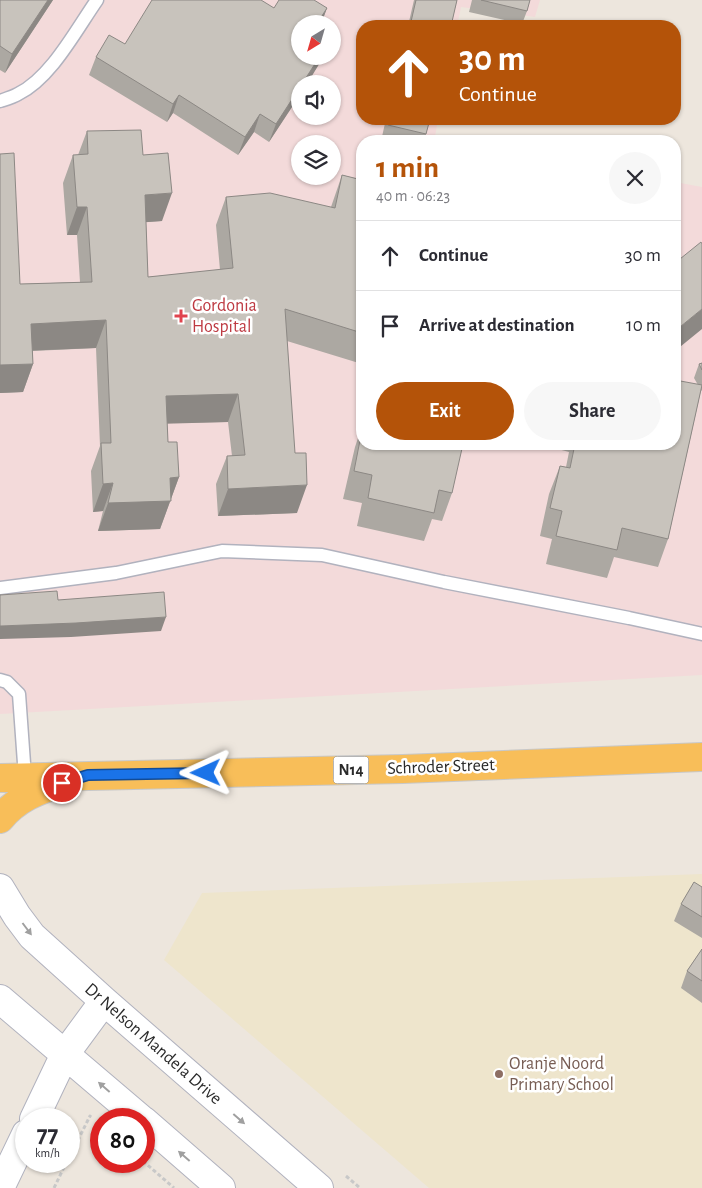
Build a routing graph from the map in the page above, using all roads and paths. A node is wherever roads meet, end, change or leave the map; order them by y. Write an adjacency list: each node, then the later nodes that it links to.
1 (97, 0): 2 (lane)
2 (0, 101)
3 (0, 588): 4 (lane)
4 (702, 634)
5 (0, 680): 8 (lane)
6 (702, 757): 7 (highway, Schroder Street / N14)
7 (88, 775): 8 (highway, Schroder Street / N14); 9 (highway)
8 (13, 778)
9 (0, 819)
10 (0, 888): 12 (street, Dr Nelson Mandela Drive, one-way to 12)
11 (0, 999): 13 (street)
12 (104, 1001): 13 (street); 26 (street, Dr Nelson Mandela Drive, one-way to 26)
13 (65, 1054): 14 (street); 15 (street, one-way to 13)
14 (39, 1108)
15 (128, 1108)
16 (90, 1116): 18 (path)
17 (155, 1131): 25 (street, one-way to 17)
18 (80, 1136)
19 (15, 1157): 22 (street)
20 (155, 1171): 24 (path)
21 (61, 1173): 23 (path)
22 (0, 1188)
23 (54, 1188)
24 (174, 1188)
25 (221, 1188)
26 (319, 1188)

